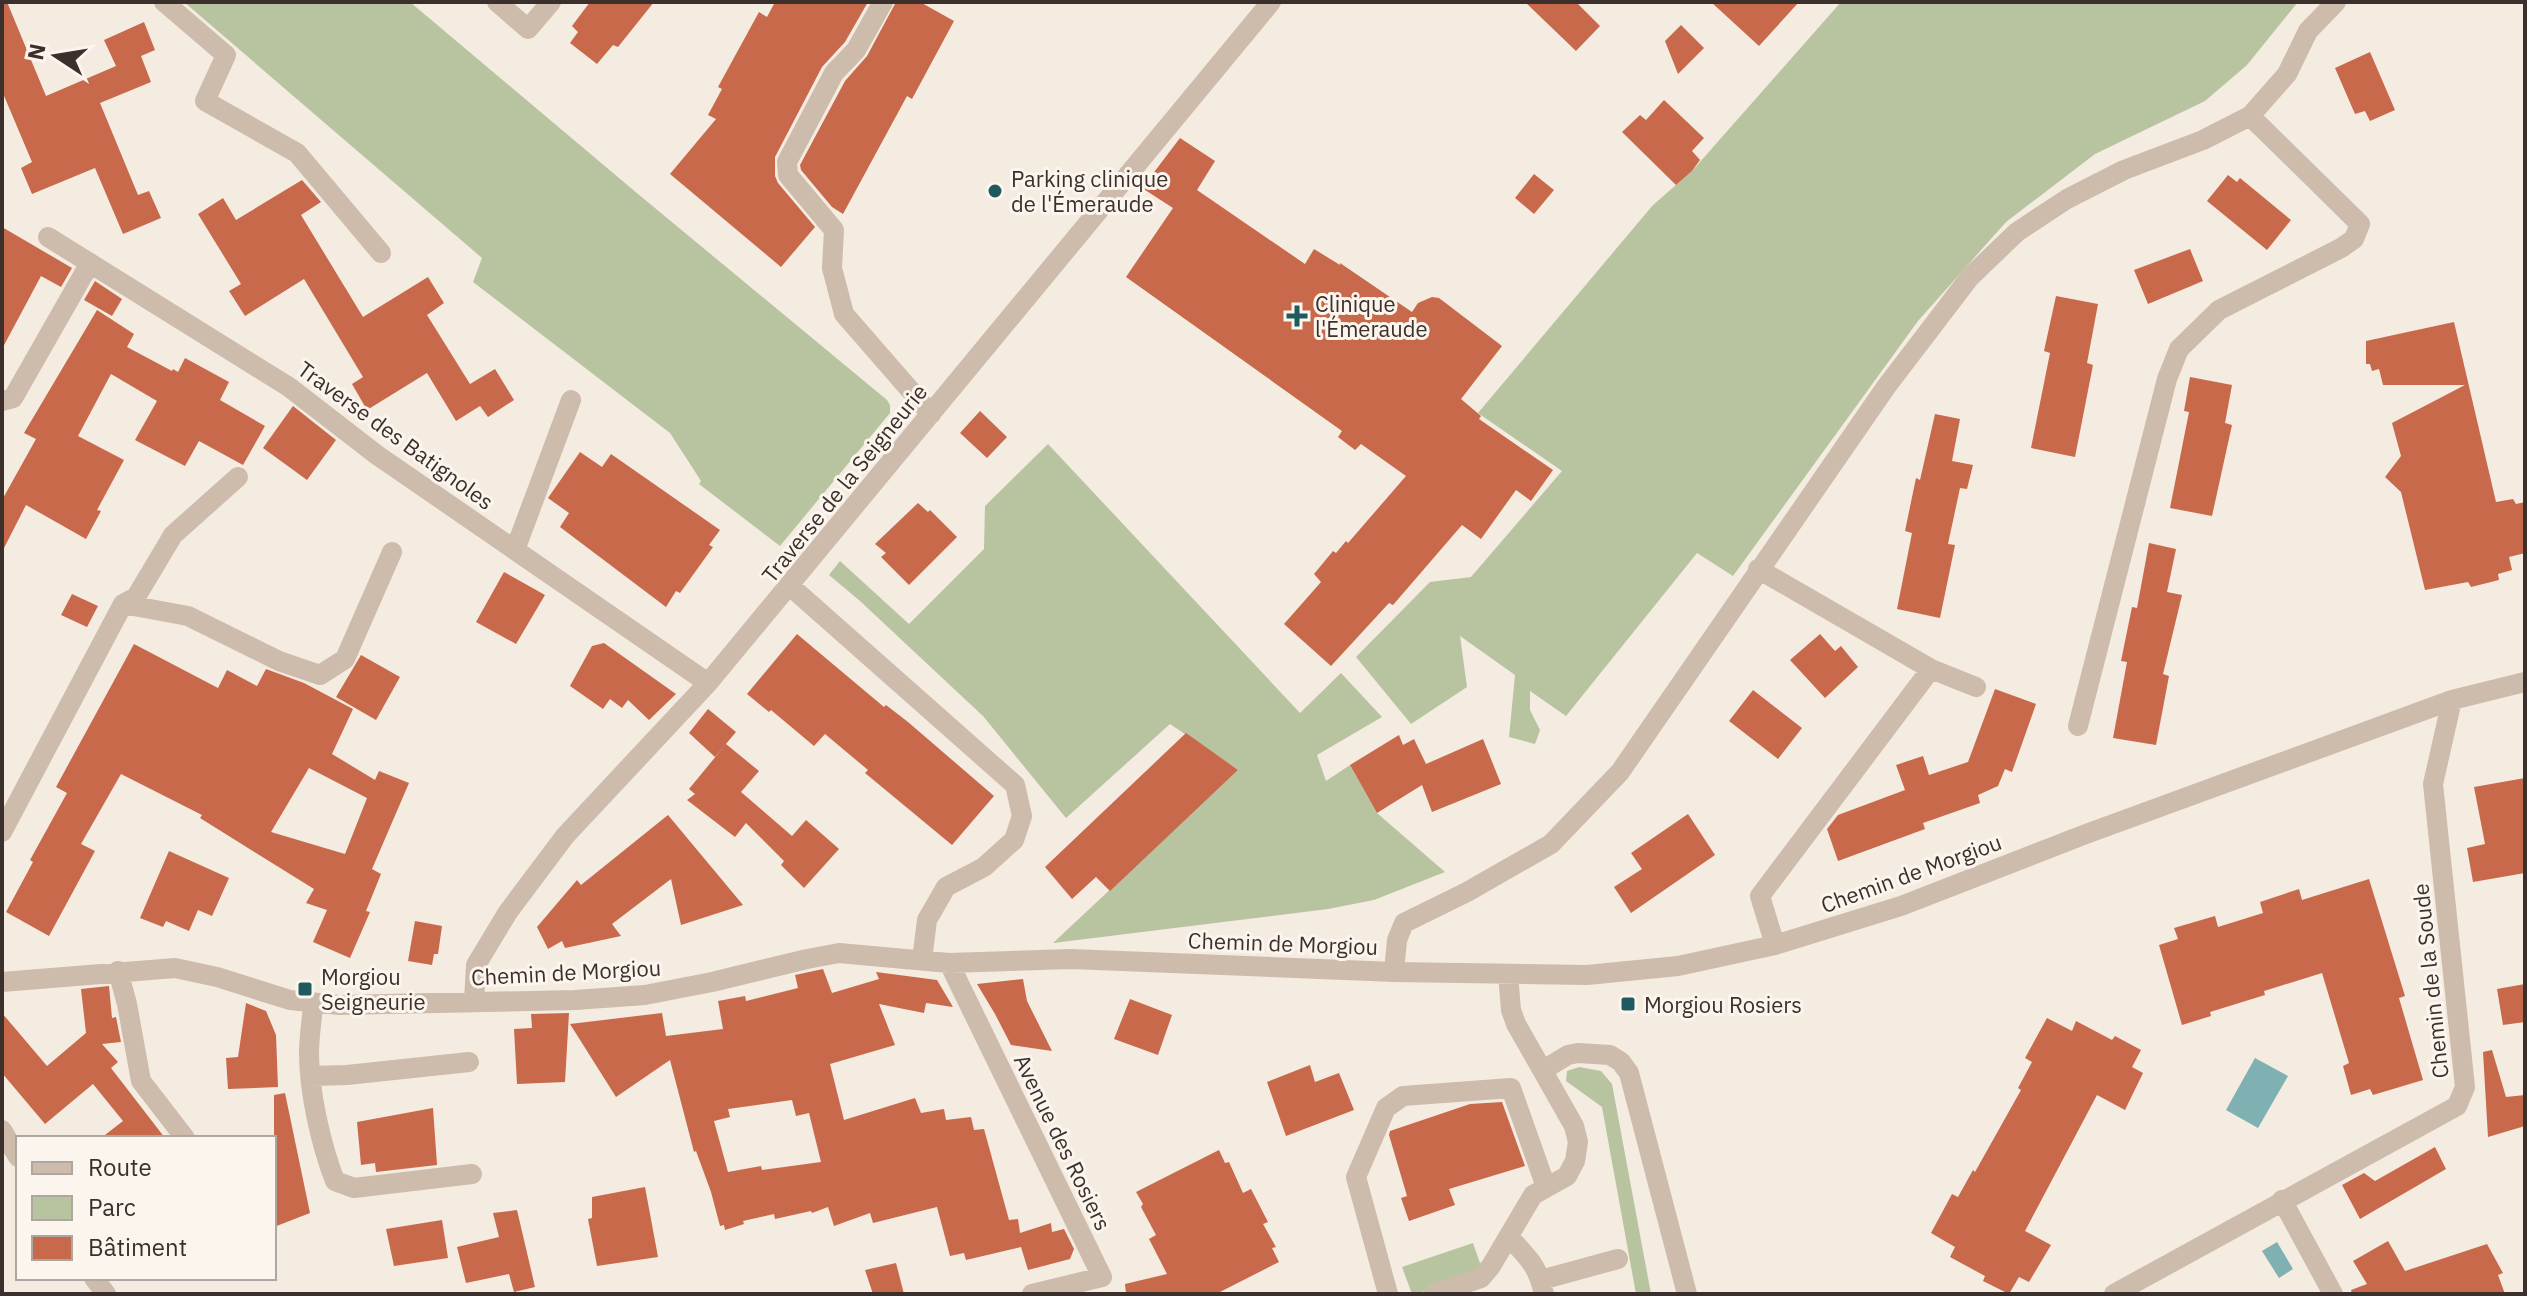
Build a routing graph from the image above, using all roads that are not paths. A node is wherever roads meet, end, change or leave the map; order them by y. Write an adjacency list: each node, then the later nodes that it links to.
1 (164, 2): 9 (street)
2 (497, 2): 3 (street)
3 (551, 2)
4 (883, 2): 13 (street)
5 (2336, 2): 7 (street)
6 (1265, 4): 13 (street, Traverse de la Seigneurie)
7 (2250, 116): 17 (street); 25 (street)
8 (48, 237): 10 (street, Traverse des Batignoles)
9 (381, 253)
10 (90, 263): 12 (street); 15 (street, Traverse des Batignoles)
11 (571, 400): 15 (street)
12 (2, 401)
13 (931, 414): 18 (street, Traverse de la Seigneurie)
14 (238, 477): 19 (street)
15 (515, 550): 22 (street, Traverse des Batignoles)
16 (392, 552): 19 (street)
17 (1758, 569): 20 (street); 31 (street)
18 (790, 586): 22 (street, Traverse de la Seigneurie); 28 (street)
19 (123, 604): 26 (street)
20 (1931, 669): 23 (street); 27 (street)
21 (2525, 682): 24 (street, Chemin de Morgiou)
22 (708, 683): 34 (street, Traverse de la Seigneurie)
23 (1976, 687)
24 (2452, 700): 27 (street, Chemin de Morgiou); 44 (street, Chemin de la Soude)
25 (2078, 726)
26 (2, 832)
27 (1775, 945): 32 (street, Chemin de Morgiou)
28 (922, 960): 29 (street, Chemin de Morgiou); 34 (street, Chemin de Morgiou)
29 (949, 963): 31 (street, Chemin de Morgiou); 49 (street, Avenue des Rosiers)
30 (118, 971): 33 (street, Chemin de Morgiou); 35 (street, Chemin de Morgiou); 40 (street)
31 (1394, 972): 32 (street, Chemin de Morgiou)
32 (1508, 974): 37 (street)
33 (2, 982)
34 (474, 1001): 35 (street, Chemin de Morgiou)
35 (313, 1004): 38 (street)
36 (469, 1062): 38 (street)
37 (1543, 1070): 43 (street); 52 (street)
38 (311, 1076): 42 (street)
39 (2, 1130): 41 (street)
40 (183, 1136)
41 (16, 1154)
42 (472, 1174)
43 (1546, 1187): 45 (street); 50 (street)
44 (2282, 1200): 48 (street, Chemin de la Soude); 54 (street)
45 (1509, 1237): 47 (street); 51 (street)
46 (1618, 1259): 47 (street)
47 (1543, 1287)
48 (2142, 1288): 53 (street, Chemin de la Soude)
49 (1032, 1294)
50 (1388, 1294)
51 (1434, 1294)
52 (1687, 1294)
53 (2114, 1294)
54 (2333, 1294)

